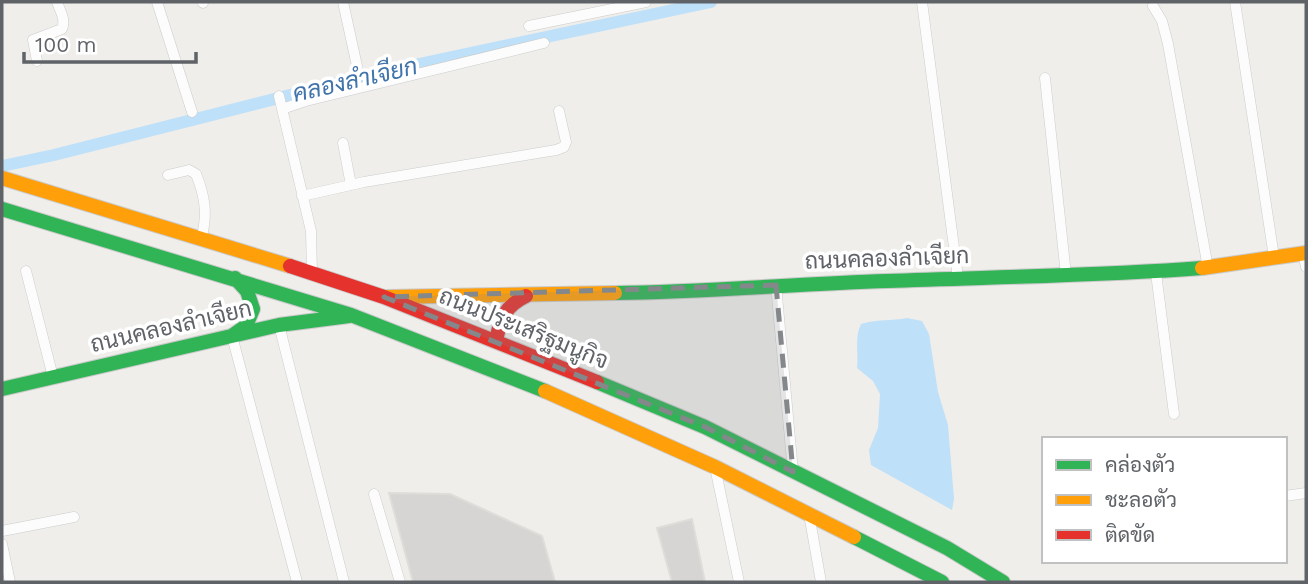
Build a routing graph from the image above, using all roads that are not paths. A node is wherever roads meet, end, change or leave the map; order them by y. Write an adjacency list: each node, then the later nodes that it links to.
1 (57, 2): 10 (street)
2 (158, 2): 14 (street)
3 (343, 2): 11 (street)
4 (646, 2): 8 (street)
5 (922, 2): 30 (street)
6 (1236, 2): 22 (street)
7 (1153, 6): 24 (street)
8 (529, 26)
9 (544, 43): 19 (street)
10 (37, 61)
11 (357, 66)
12 (1045, 78): 28 (street)
13 (559, 111): 18 (street)
14 (192, 112)
15 (343, 143): 18 (street)
16 (168, 175): 21 (street)
17 (8, 180): 21 (main road, ถนนประเสริฐมนูกิจ)
18 (351, 185): 19 (street)
19 (302, 196): 26 (street)
20 (2, 209): 29 (main road)
21 (201, 239): 26 (main road, ถนนประเสริฐมนูกิจ)
22 (1275, 257): 23 (main road, ถนนคลองลำเจียก); 24 (main road, ถนนคลองลำเจียก)
23 (1305, 258)
24 (1208, 268): 27 (main road, ถนนคลองลำเจียก)
25 (26, 271): 38 (street)
26 (312, 273): 33 (main road, ถนนประเสริฐมนูกิจ)
27 (1156, 273): 28 (main road, ถนนคลองลำเจียก); 40 (street)
28 (1066, 275): 30 (main road, ถนนคลองลำเจียก)
29 (235, 278): 34 (main road); 36 (main road)
30 (958, 278): 31 (main road, ถนนคลองลำเจียก)
31 (776, 285): 32 (main road, ถนนคลองลำเจียก); 42 (street)
32 (534, 293): 33 (main road); 37 (main road, ถนนคลองลำเจียก)
33 (384, 297): 37 (main road, ถนนประเสริฐมนูกิจ)
34 (351, 315): 35 (main road, ถนนคลองลำเจียก); 41 (main road)
35 (279, 325): 36 (main road, ถนนคลองลำเจียก); 52 (street)
36 (232, 336): 38 (main road, ถนนคลองลำเจียก); 51 (street)
37 (496, 340): 42 (main road, ถนนประเสริฐมนูกิจ)
38 (52, 377): 39 (main road, ถนนคลองลำเจียก)
39 (2, 389)
40 (1174, 414)
41 (715, 467): 46 (main road); 54 (street)
42 (793, 472): 57 (main road, ถนนประเสริฐมนูกิจ)
43 (1306, 493): 45 (street)
44 (374, 494): 53 (street)
45 (1287, 496)
46 (809, 514): 55 (street); 56 (main road)
47 (74, 517): 48 (street)
48 (2, 531)
49 (2, 544): 50 (street)
50 (10, 582)
51 (297, 582)
52 (344, 582)
53 (400, 582)
54 (739, 582)
55 (821, 582)
56 (942, 582)
57 (1003, 582)

